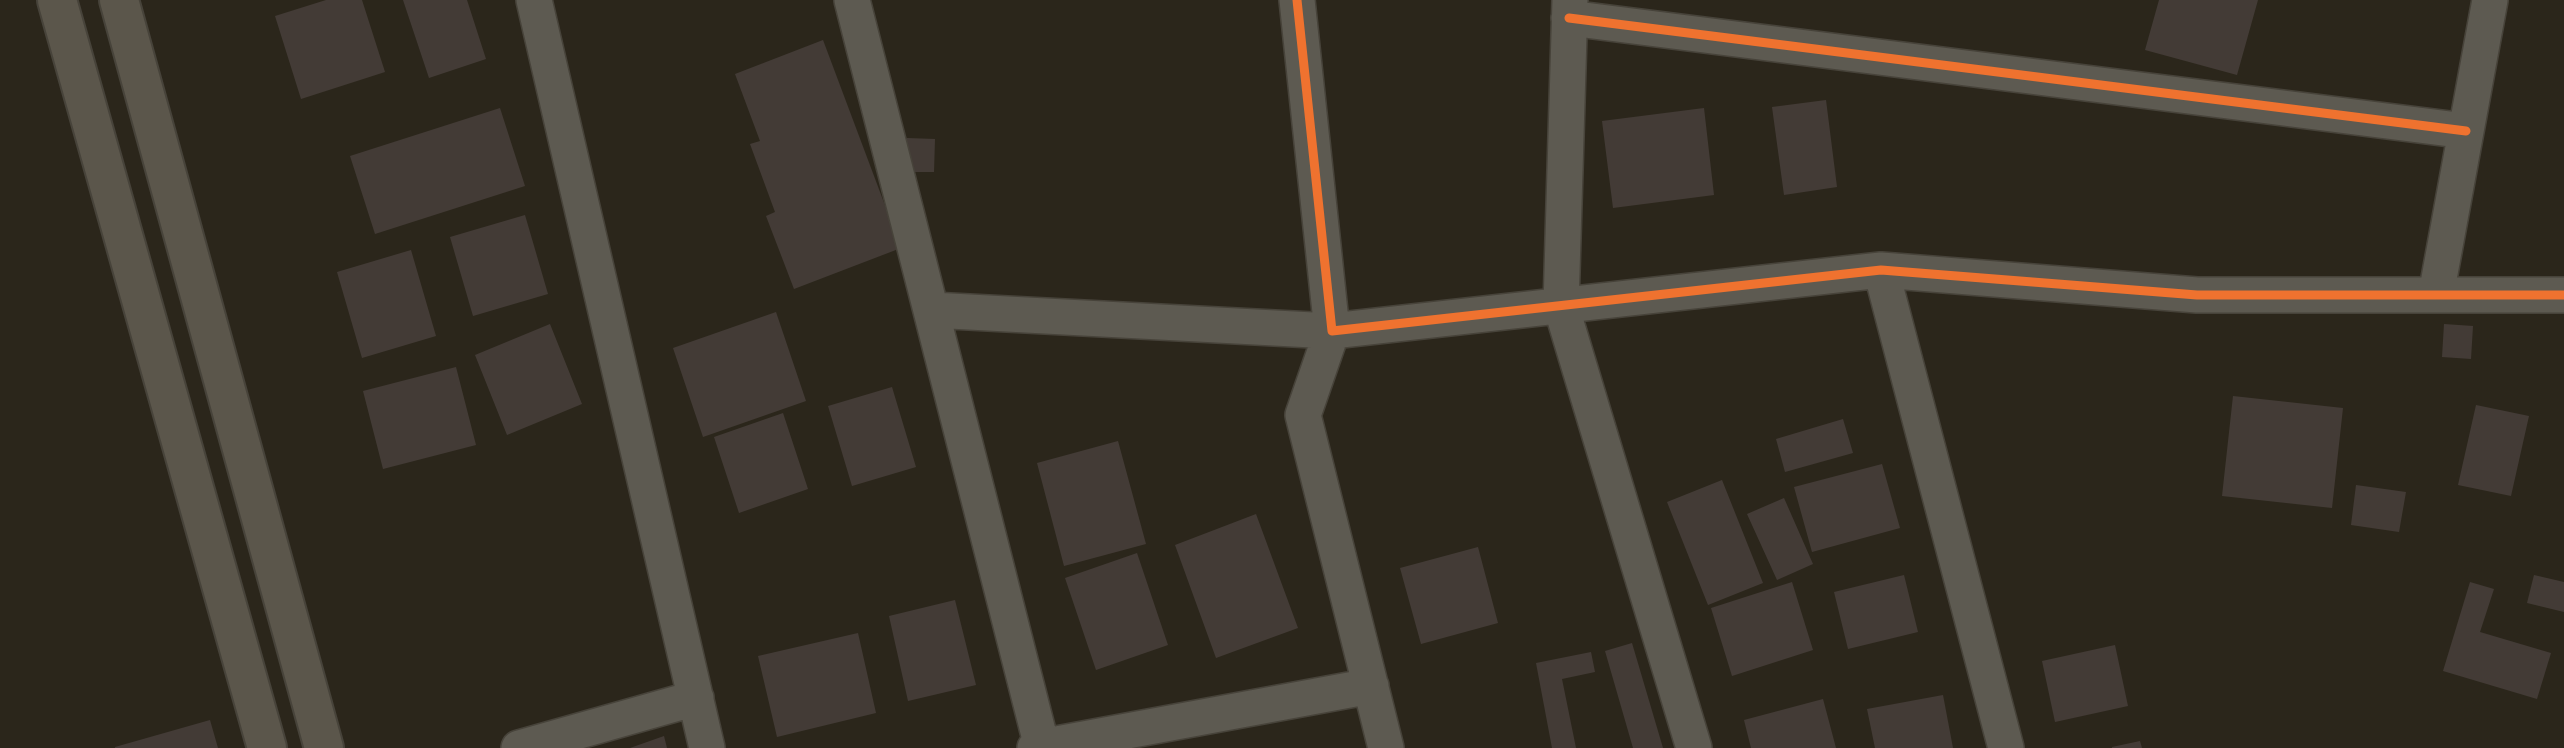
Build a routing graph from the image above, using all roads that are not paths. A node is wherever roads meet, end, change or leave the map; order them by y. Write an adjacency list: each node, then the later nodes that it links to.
1 (57, 0): 18 (main road)
2 (119, 0): 19 (main road)
3 (534, 0): 16 (street)
4 (852, 0): 13 (street)
5 (1297, 0): 14 (street)
6 (2490, 0): 8 (street)
7 (1569, 9): 8 (street); 12 (street)
8 (2466, 131): 10 (street)
9 (1881, 270): 10 (street); 12 (street); 24 (street)
10 (2436, 295): 11 (street)
11 (2564, 295)
12 (1561, 306): 14 (street); 23 (street)
13 (931, 310): 14 (street); 17 (street)
14 (1332, 331): 15 (street)
15 (1371, 686): 17 (street); 22 (street)
16 (696, 698): 20 (street); 21 (street)
17 (1039, 747)
18 (267, 748)
19 (324, 748)
20 (519, 748)
21 (707, 748)
22 (1386, 748)
23 (1694, 748)
24 (2006, 748)

